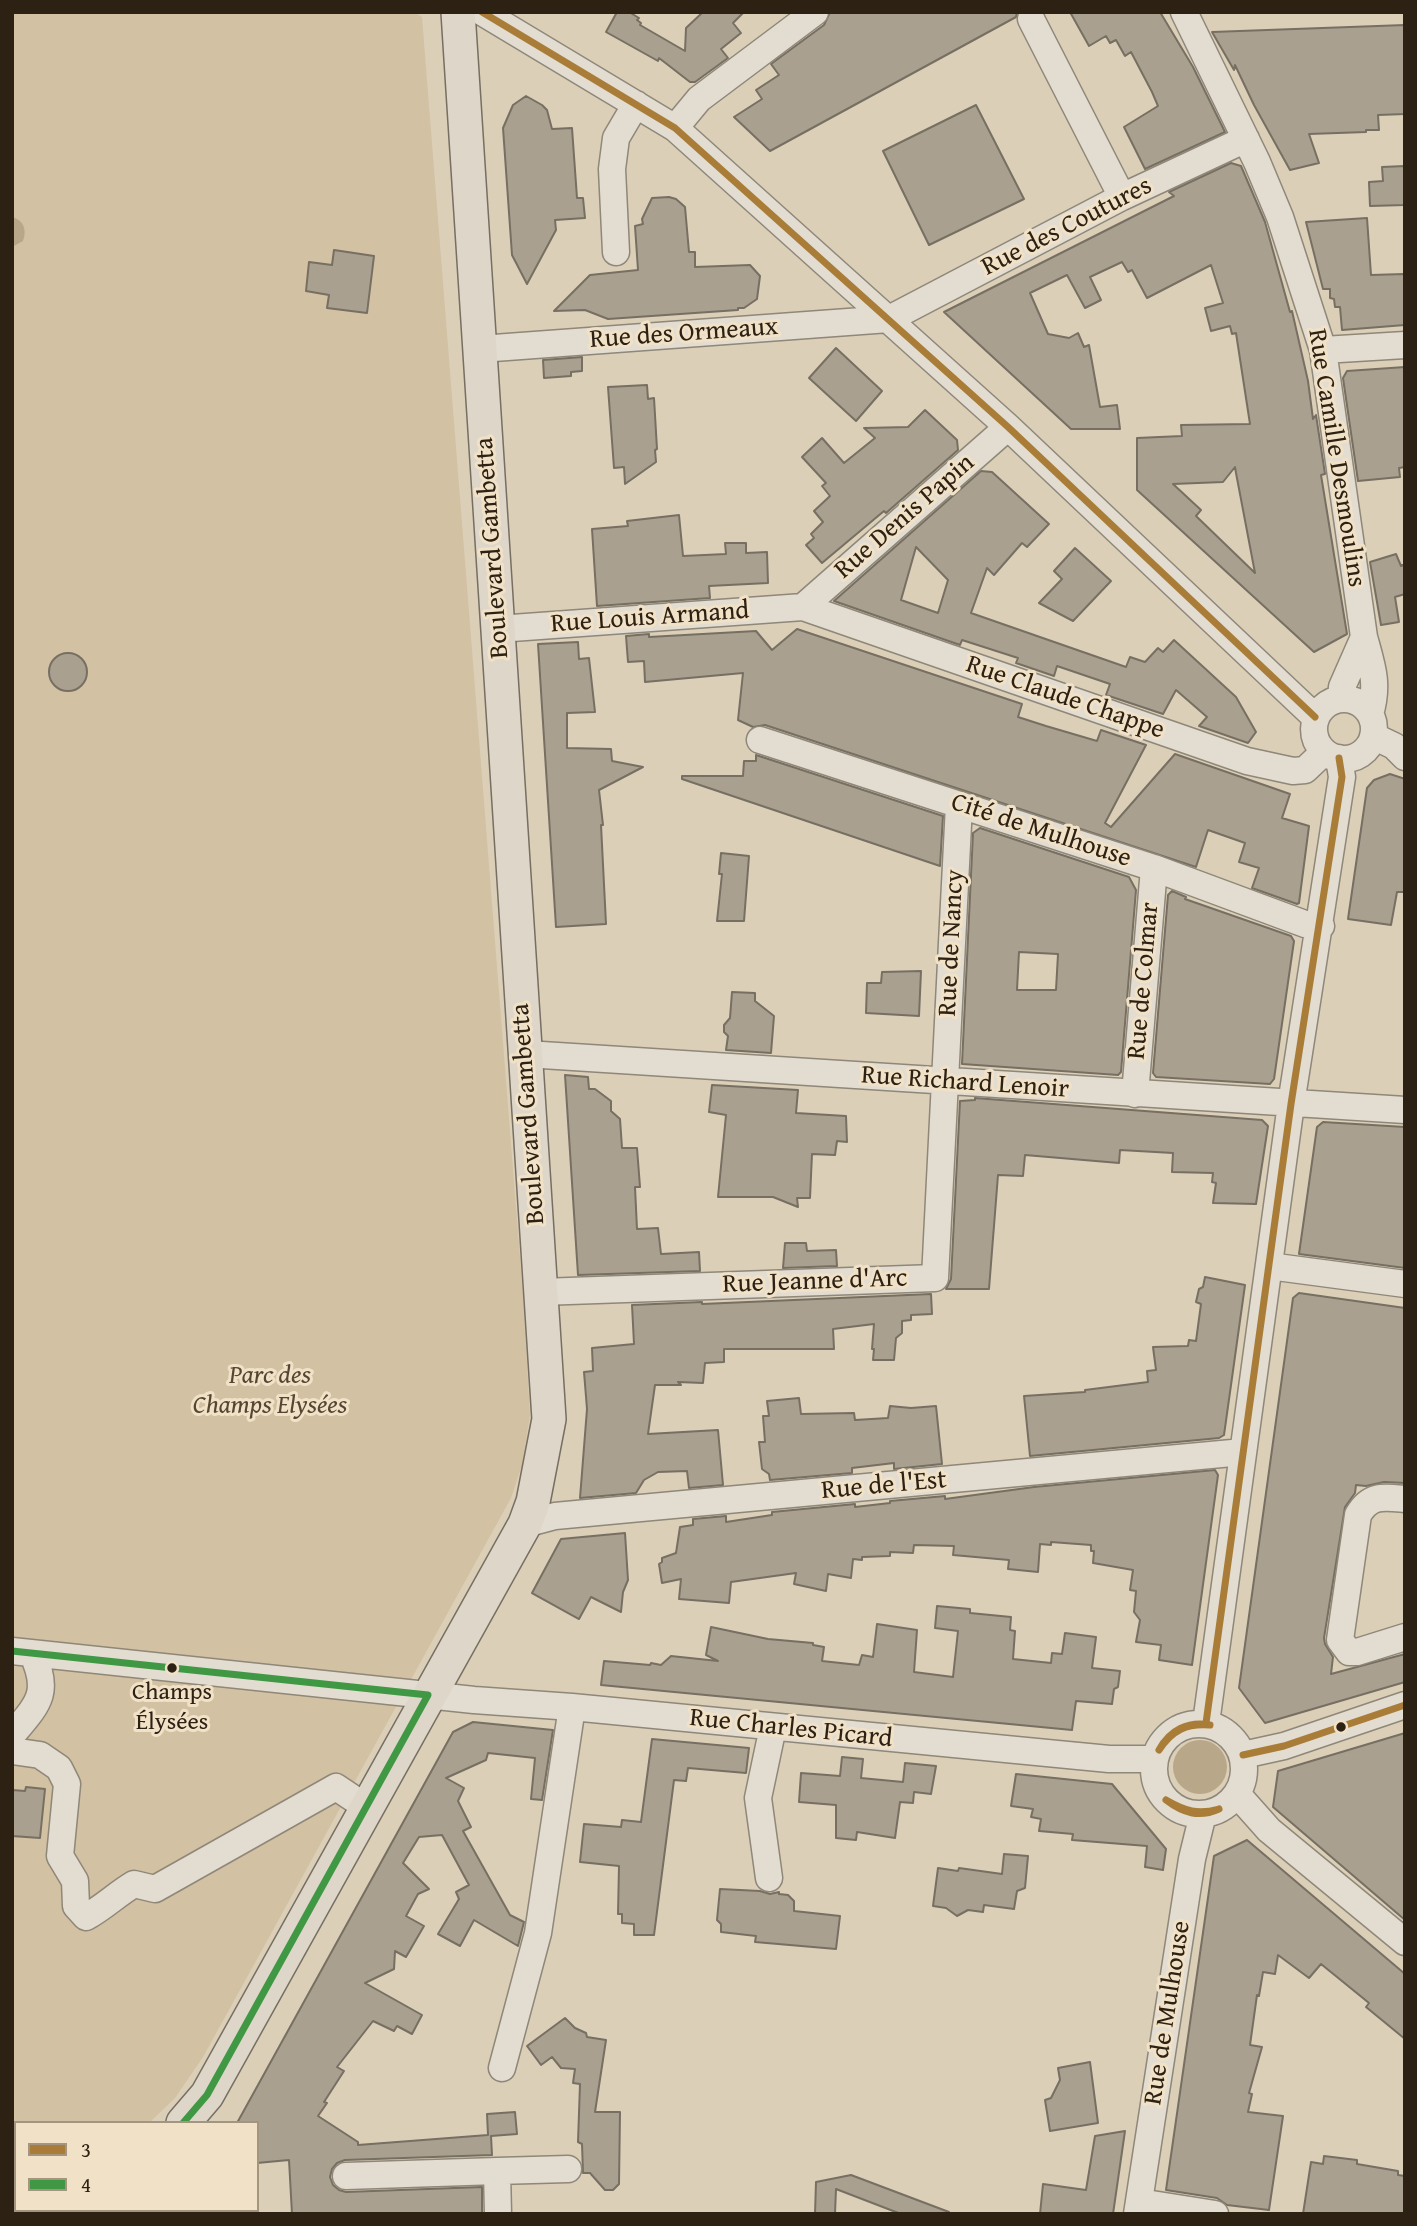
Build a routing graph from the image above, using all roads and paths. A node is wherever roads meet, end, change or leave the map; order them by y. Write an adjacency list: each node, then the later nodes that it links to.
1 (458, 12): 13 (main road, Boulevard Gambetta)
2 (482, 12): 6 (street)
3 (815, 12): 7 (street)
4 (1185, 12): 8 (street, Rue Camille Desmoulins)
5 (1031, 19): 9 (street)
6 (636, 104): 7 (street); 10 (street)
7 (675, 128): 11 (street)
8 (1246, 139): 9 (street, Rue des Coutures); 14 (street, Rue Camille Desmoulins)
9 (1122, 197): 11 (street, Rue des Coutures)
10 (616, 251)
11 (889, 319): 13 (street, Rue des Ormeaux); 15 (street)
12 (1405, 345): 14 (street)
13 (480, 349): 17 (main road, Boulevard Gambetta)
14 (1323, 350): 18 (street, Rue Camille Desmoulins)
15 (1008, 427): 16 (street, Rue Denis Papin); 20 (street)
16 (803, 607): 17 (street, Rue Louis Armand); 23 (street, Rue Claude Chappe)
17 (498, 629): 28 (main road, Boulevard Gambetta)
18 (1364, 637): 19 (street); 21 (street, Rue Camille Desmoulins)
19 (1341, 698): 20 (street); 21 (street)
20 (1315, 717): 23 (street)
21 (1371, 725): 23 (street); 24 (street)
22 (760, 740): 25 (street, Cité de Mulhouse)
23 (1331, 755): 27 (street)
24 (1405, 757)
25 (959, 805): 26 (street, Cité de Mulhouse); 29 (street, Rue de Nancy)
26 (1154, 868): 27 (street, Cité de Mulhouse); 30 (street, Rue de Colmar)
27 (1321, 926): 31 (street)
28 (526, 1055): 29 (street, Rue Richard Lenoir); 35 (main road, Boulevard Gambetta)
29 (944, 1082): 30 (street, Rue Richard Lenoir); 35 (street, Rue Jeanne d'Arc)
30 (1135, 1094): 31 (street, Rue Richard Lenoir)
31 (1291, 1104): 32 (street, Rue Richard Lenoir); 33 (street)
32 (1405, 1110)
33 (1269, 1265): 34 (street); 36 (street)
34 (1405, 1284)
35 (541, 1292): 38 (main road, Boulevard Gambetta)
36 (1243, 1452): 38 (street, Rue de l'Est); 44 (street)
37 (1405, 1499): 39 (street)
38 (525, 1524): 41 (main road, Boulevard Gambetta)
39 (1405, 1637)
40 (22, 1652): 41 (street, Rue Charles Picard); 46 (street)
41 (428, 1695): 43 (street, Rue Charles Picard); 51 (main road, Boulevard Gambetta)
42 (1405, 1705): 48 (street)
43 (572, 1707): 45 (street, Rue Charles Picard); 55 (street)
44 (1206, 1723): 48 (street); 49 (street)
45 (773, 1727): 49 (street, Rue Charles Picard); 53 (street)
46 (12, 1735)
47 (12, 1751): 51 (street)
48 (1242, 1755): 50 (street)
49 (1154, 1759): 52 (street)
50 (1237, 1794): 52 (street); 54 (street)
51 (366, 1807): 56 (main road, Boulevard Gambetta)
52 (1203, 1814): 60 (street, Rue de Mulhouse)
53 (769, 1878)
54 (1405, 1942)
55 (502, 2068)
56 (185, 2121)
57 (568, 2169): 58 (street)
58 (497, 2171): 59 (street); 61 (street)
59 (346, 2176)
60 (1138, 2208): 62 (street)
61 (498, 2214)
62 (1215, 2214)

